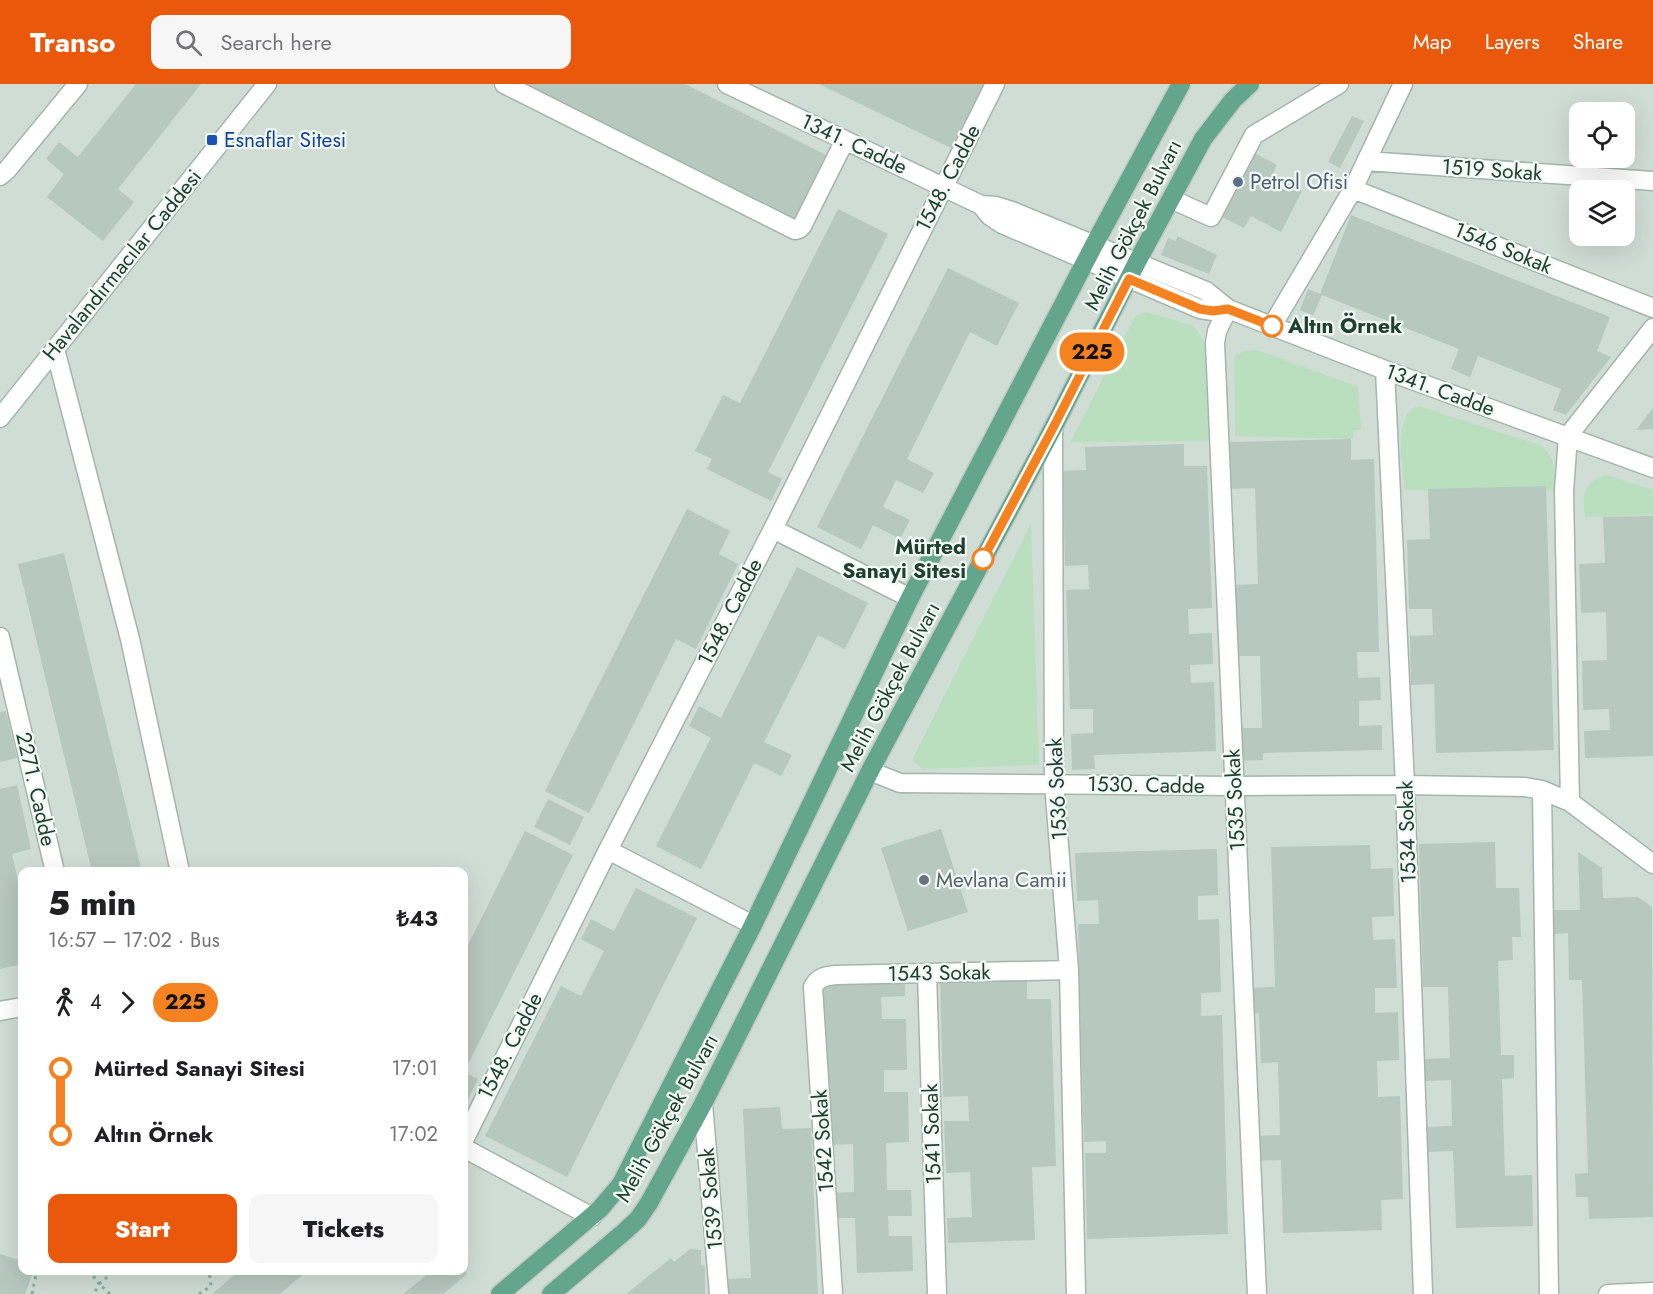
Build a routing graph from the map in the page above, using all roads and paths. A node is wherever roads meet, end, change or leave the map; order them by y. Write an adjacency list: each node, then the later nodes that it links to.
1 (78, 84): 12 (street)
2 (267, 84): 23 (street, Havalandırmacılar Caddesi)
3 (504, 84): 10 (street)
4 (727, 84): 10 (street, 1341. Cadde)
5 (995, 84): 14 (street, 1548. Cadde)
6 (1180, 84): 17 (main road, Melih Gökçek Bulvarı)
7 (1250, 84): 16 (main road, Melih Gökçek Bulvarı)
8 (1339, 84): 16 (street)
9 (1403, 84): 11 (street)
10 (845, 140): 14 (street, 1341. Cadde)
11 (1366, 161): 13 (street, 1519 Sokak); 15 (street)
12 (0, 176)
13 (1653, 181)
14 (944, 187): 17 (street, 1341. Cadde); 29 (street, 1548. Cadde)
15 (1353, 189): 19 (street, 1546 Sokak); 21 (street)
16 (1171, 199): 18 (main road, Melih Gökçek Bulvarı)
17 (1090, 253): 18 (street, 1341. Cadde); 30 (main road, Melih Gökçek Bulvarı)
18 (1133, 271): 20 (street, 1341. Cadde); 26 (main road, Melih Gökçek Bulvarı)
19 (1653, 308)
20 (1228, 309): 21 (street, 1341. Cadde); 35 (street, 1535 Sokak)
21 (1272, 326): 24 (street, 1341. Cadde)
22 (1653, 328): 27 (street)
23 (55, 349): 25 (street, Havalandırmacılar Caddesi); 41 (street)
24 (1385, 370): 27 (street, 1341. Cadde); 34 (street, 1534 Sokak)
25 (0, 418)
26 (1053, 428): 32 (main road, Melih Gökçek Bulvarı); 33 (street, 1536 Sokak)
27 (1568, 436): 28 (street, 1341. Cadde); 37 (street)
28 (1653, 468)
29 (773, 530): 30 (street); 38 (street, 1548. Cadde)
30 (910, 598): 42 (main road, Melih Gökçek Bulvarı)
31 (0, 637): 40 (street, 2271. Cadde)
32 (870, 771): 33 (street, 1530. Cadde); 48 (main road, Melih Gökçek Bulvarı)
33 (1054, 784): 35 (street, 1530. Cadde); 43 (street, 1536 Sokak)
34 (1405, 785): 35 (street, 1530. Cadde); 36 (street, 1530. Cadde); 69 (street, 1534 Sokak)
35 (1235, 786): 68 (street, 1535 Sokak)
36 (1542, 790): 37 (street, 1530. Cadde); 70 (street)
37 (1570, 802): 39 (street, 1530. Cadde)
38 (608, 850): 42 (street); 49 (street, 1548. Cadde)
39 (1652, 862)
40 (55, 867)
41 (179, 867)
42 (753, 924): 51 (main road, Melih Gökçek Bulvarı)
43 (1069, 970): 44 (street, 1543 Sokak); 67 (street, 1536 Sokak)
44 (927, 973): 45 (street, 1543 Sokak); 66 (street, 1541 Sokak)
45 (813, 987): 65 (street, 1542 Sokak)
46 (18, 1008): 47 (street)
47 (0, 1011)
48 (703, 1104): 63 (main road, Melih Gökçek Bulvarı); 64 (street, 1539 Sokak)
49 (468, 1132)
50 (468, 1150): 51 (street)
51 (592, 1217): 62 (main road, Melih Gökçek Bulvarı)
52 (36, 1275): 58 (path)
53 (93, 1275): 56 (path)
54 (110, 1275): 56 (path)
55 (210, 1275): 61 (path)
56 (99, 1284): 59 (path); 60 (path)
57 (1653, 1292): 71 (street)
58 (32, 1294)
59 (94, 1294)
60 (110, 1294)
61 (199, 1294)
62 (500, 1294)
63 (551, 1294)
64 (719, 1294)
65 (833, 1294)
66 (937, 1294)
67 (1076, 1294)
68 (1257, 1294)
69 (1423, 1294)
70 (1549, 1294)
71 (1608, 1294)

